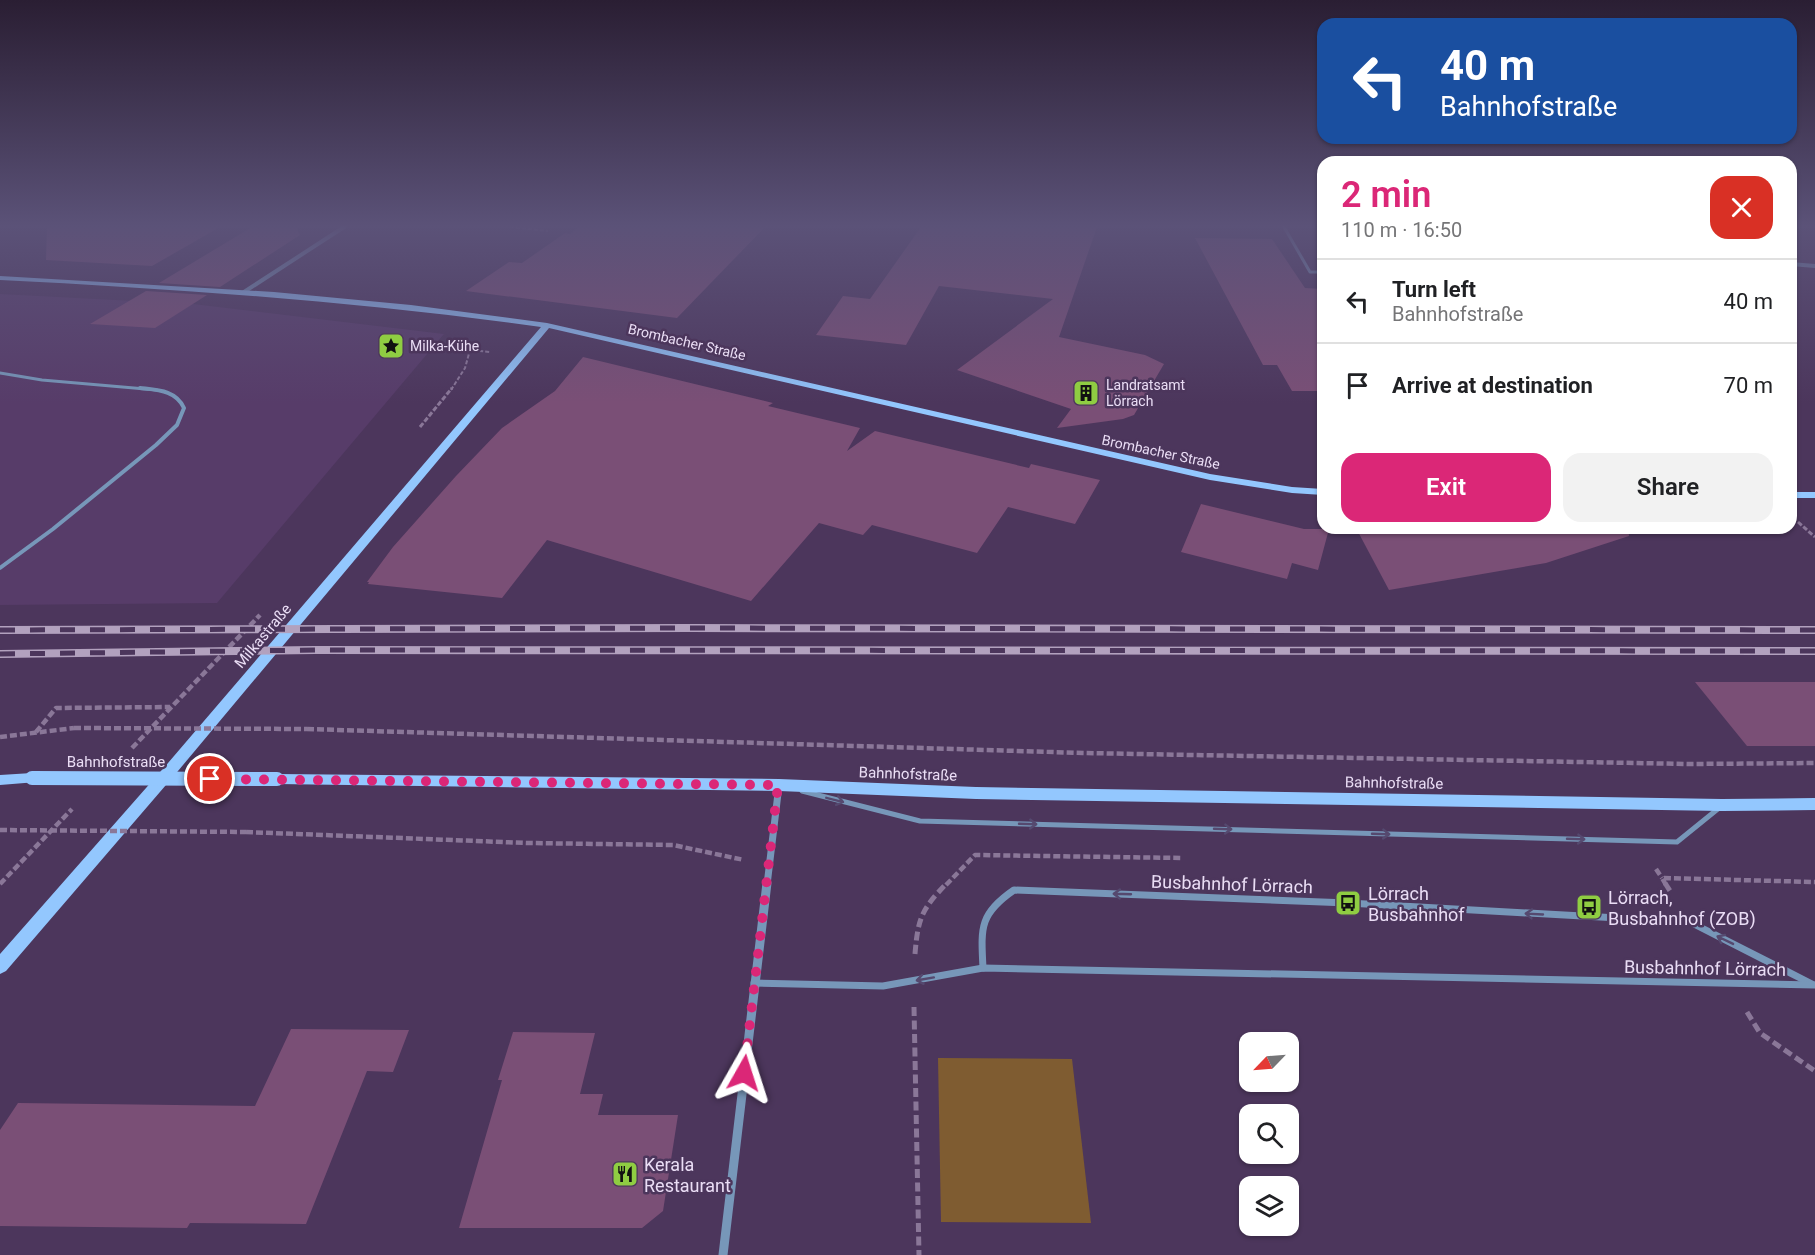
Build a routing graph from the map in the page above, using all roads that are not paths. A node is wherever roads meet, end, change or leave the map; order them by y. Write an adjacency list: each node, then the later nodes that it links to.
1 (132, 286): 3 (main road, Brombacher Straße)
2 (254, 286): 3 (street)
3 (244, 292): 4 (main road, Brombacher Straße)
4 (547, 325): 6 (main road, Brombacher Straße); 14 (main road, Milkastraße)
5 (0, 373): 9 (lane)
6 (1317, 492)
7 (1797, 495): 8 (main road)
8 (1815, 495)
9 (0, 568)
10 (0, 780): 11 (main road, Bahnhofstraße, bridge)
11 (778, 785): 13 (main road, Bahnhofstraße); 13 (lane, one-way to 13); 16 (street)
12 (1815, 804): 13 (main road, Bahnhofstraße)
13 (1722, 805)
14 (0, 966)
15 (983, 968): 16 (lane, Busbahnhof Lörrach, one-way to 16); 17 (lane, Busbahnhof Lörrach); 17 (lane, Busbahnhof Lörrach, one-way to 15)
16 (754, 983): 18 (street)
17 (1815, 985)
18 (723, 1255)

